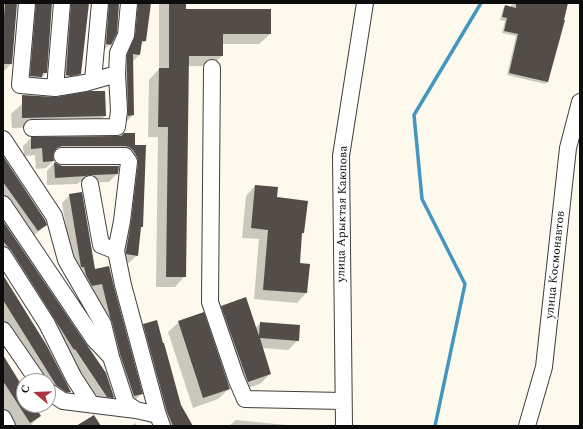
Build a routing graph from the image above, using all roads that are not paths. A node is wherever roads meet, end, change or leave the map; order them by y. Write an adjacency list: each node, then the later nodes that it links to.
1 (27, 3): 9 (street)
2 (62, 3): 9 (street)
3 (100, 3): 8 (street)
4 (129, 3): 7 (street)
5 (361, 4): 22 (street, улица Арыктая Каюпова)
6 (212, 68): 22 (street)
7 (117, 74): 8 (street); 11 (street)
8 (93, 80): 9 (street)
9 (55, 88)
10 (580, 102): 29 (street, улица Космонавтов)
11 (32, 128)
12 (3, 139): 19 (street)
13 (62, 156): 16 (street)
14 (90, 184): 16 (street)
15 (3, 204): 19 (street)
16 (116, 252): 26 (street)
17 (3, 255): 23 (street)
18 (3, 330): 20 (street)
19 (111, 357): 24 (street)
20 (33, 373)
21 (56, 396): 23 (street)
22 (343, 401): 28 (street, улица Арыктая Каюпова)
23 (91, 404): 24 (street)
24 (136, 410): 26 (street)
25 (3, 418): 27 (street)
26 (160, 420)
27 (7, 426)
28 (344, 426)
29 (527, 426)

